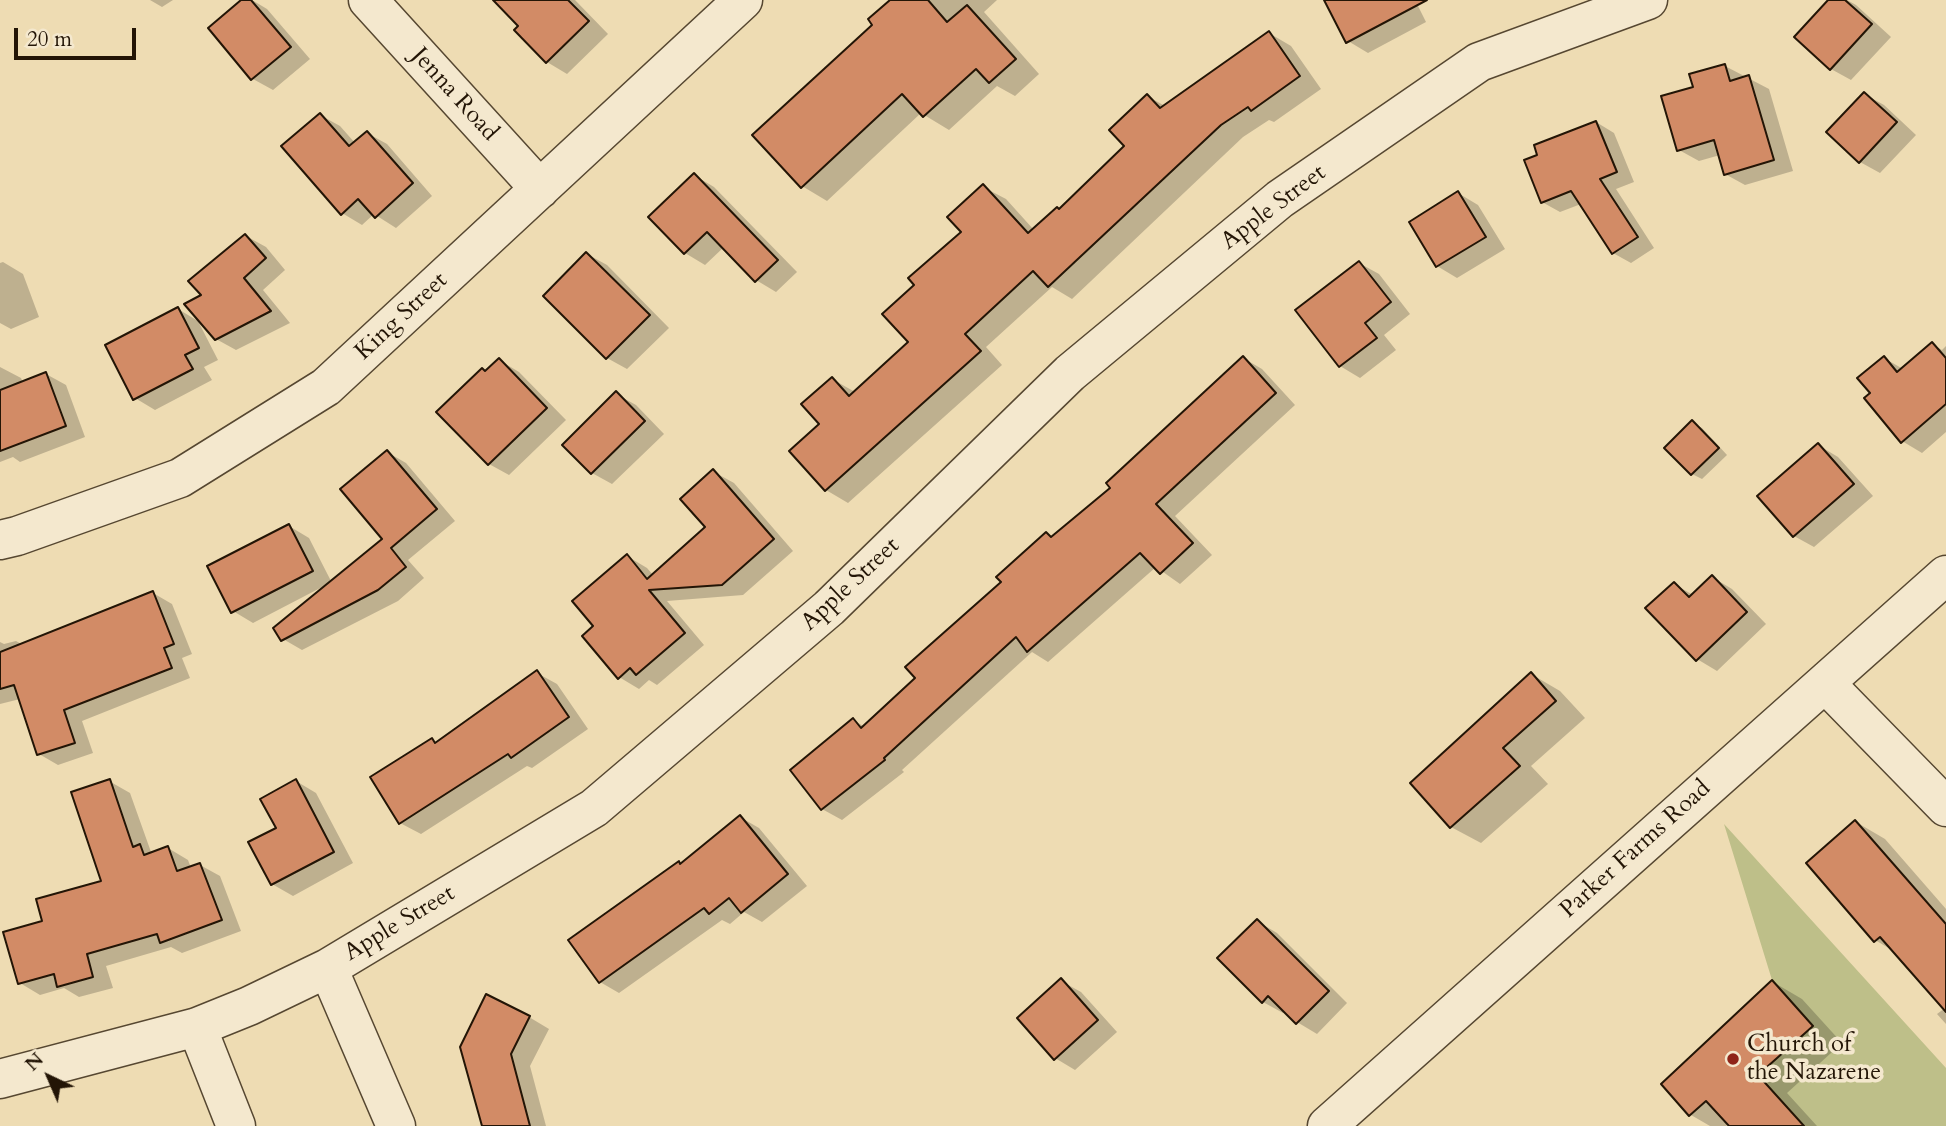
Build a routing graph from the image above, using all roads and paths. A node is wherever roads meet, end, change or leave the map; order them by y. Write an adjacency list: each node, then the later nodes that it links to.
1 (368, 0): 4 (street, Jenna Road)
2 (743, 0): 4 (street, King Street)
3 (1648, 0): 9 (street, Apple Street)
4 (540, 189): 5 (street, King Street)
5 (0, 540)
6 (1946, 575): 7 (street, Parker Farms Road)
7 (1825, 683): 8 (street); 14 (street, Parker Farms Road)
8 (1946, 807)
9 (328, 968): 10 (street, Apple Street); 13 (street)
10 (197, 1027): 11 (street, Apple Street); 12 (street)
11 (0, 1079)
12 (236, 1126)
13 (396, 1126)
14 (1327, 1126)

